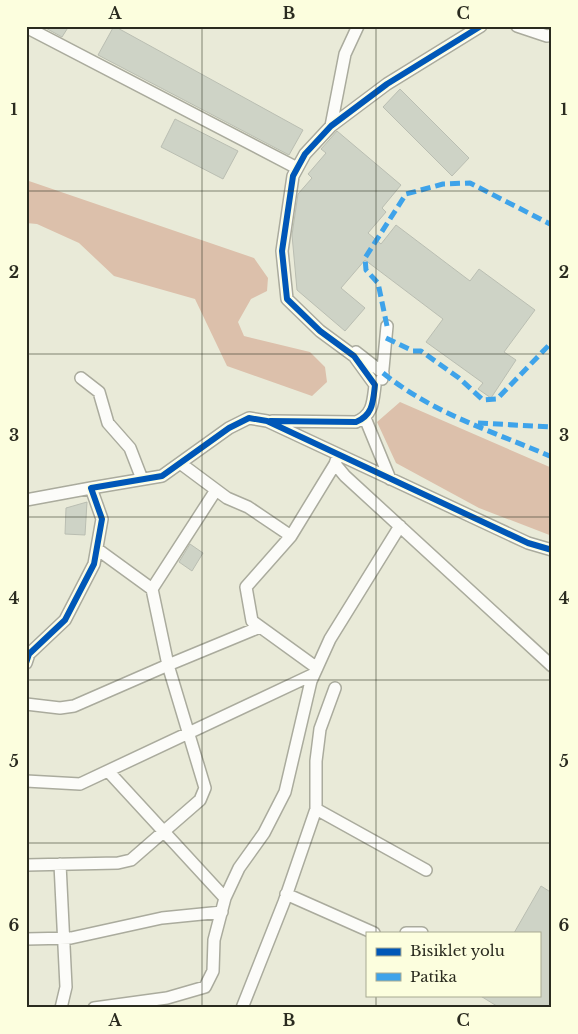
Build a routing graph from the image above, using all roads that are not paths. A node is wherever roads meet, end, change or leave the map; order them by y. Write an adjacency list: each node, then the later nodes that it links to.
1 (358, 26): 6 (street)
2 (481, 26): 6 (street)
3 (517, 26): 5 (street)
4 (26, 27): 7 (street)
5 (552, 35)
6 (331, 126): 7 (street)
7 (297, 168): 9 (street)
8 (387, 326): 10 (street)
9 (320, 331): 10 (street); 12 (street)
10 (383, 373): 12 (street)
11 (81, 378): 17 (street)
12 (374, 393): 13 (street)
13 (365, 418): 14 (street); 18 (street)
14 (267, 421): 15 (street); 16 (street)
15 (336, 460): 18 (street); 22 (street); 23 (street)
16 (180, 463): 17 (street); 20 (street)
17 (142, 479): 19 (street)
18 (390, 479): 25 (street)
19 (91, 488): 21 (street); 24 (street)
20 (216, 490): 23 (street); 26 (street)
21 (26, 500)
22 (400, 526): 30 (street); 31 (street)
23 (291, 536): 27 (street)
24 (97, 549): 26 (street); 28 (street)
25 (552, 550)
26 (152, 589): 29 (street)
27 (260, 627): 29 (street); 31 (street)
28 (27, 655)
29 (168, 665): 33 (street); 34 (street)
30 (552, 666)
31 (316, 671): 34 (street); 42 (street)
32 (336, 688): 37 (street)
33 (26, 704)
34 (190, 733): 35 (street); 38 (street)
35 (108, 771): 36 (street); 38 (street)
36 (26, 781)
37 (316, 809): 41 (street); 43 (street)
38 (165, 831): 39 (street); 42 (street)
39 (60, 864): 40 (street); 46 (street)
40 (26, 865)
41 (426, 870)
42 (225, 898): 44 (street)
43 (285, 898): 45 (street); 50 (street)
44 (222, 912): 46 (street); 49 (street)
45 (371, 932)
46 (64, 938): 47 (street); 48 (street)
47 (26, 939)
48 (61, 1008)
49 (94, 1008)
50 (242, 1008)

